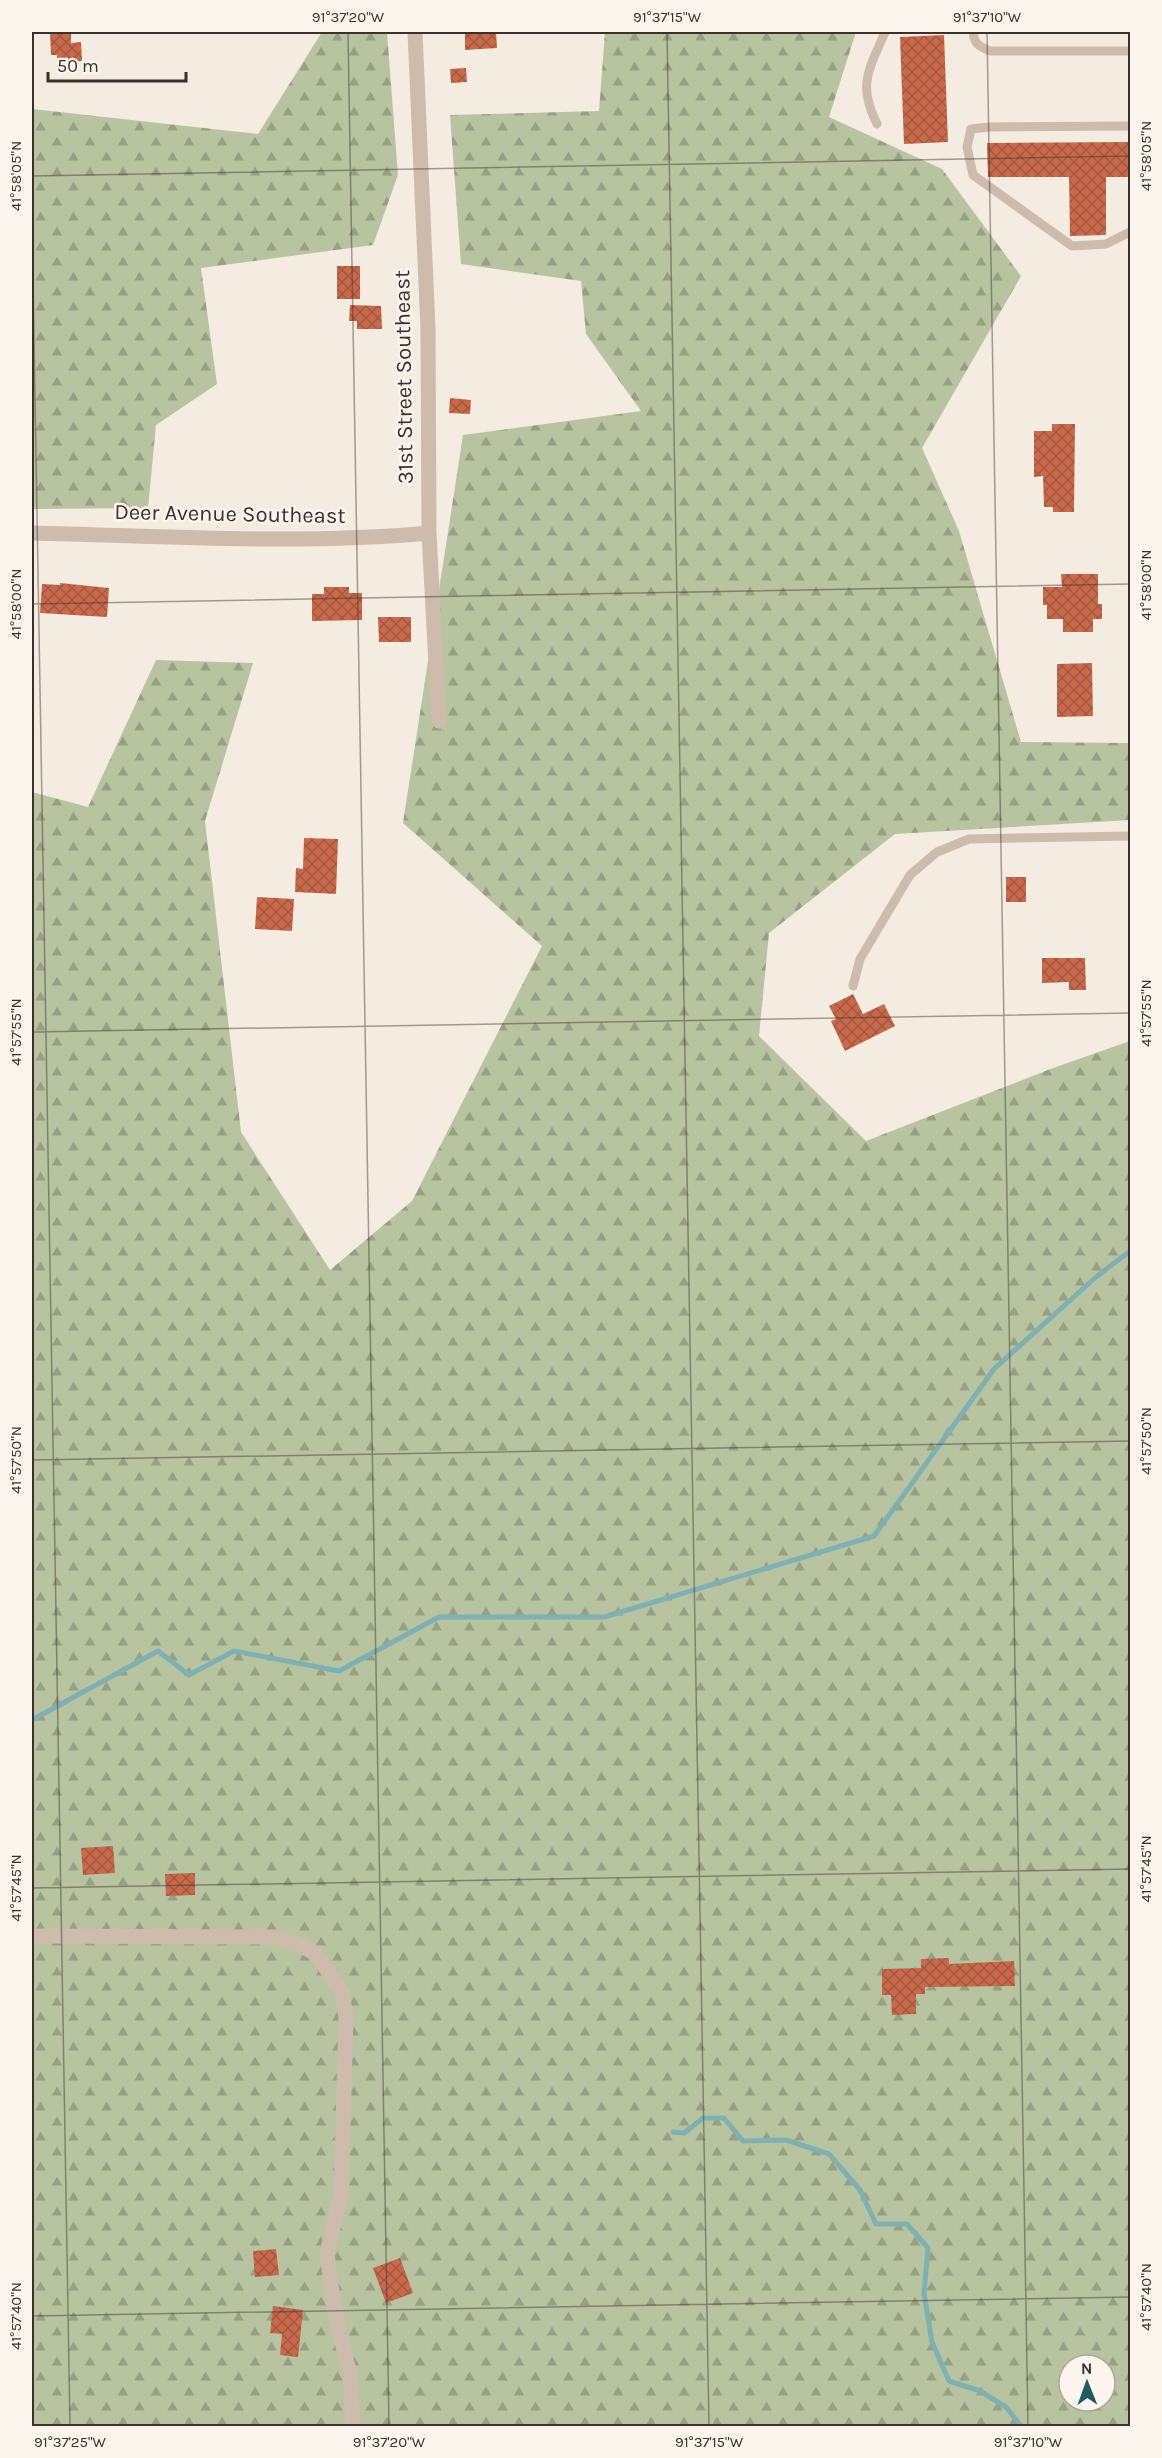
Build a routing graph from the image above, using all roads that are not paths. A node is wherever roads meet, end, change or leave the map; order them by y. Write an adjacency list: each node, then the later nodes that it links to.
1 (415, 32): 8 (street, 31st Street Southeast)
2 (885, 32): 5 (lane)
3 (973, 32): 4 (lane)
4 (1131, 51)
5 (877, 124)
6 (1131, 126): 7 (lane)
7 (1131, 232)
8 (429, 532): 9 (street, Deer Avenue Southeast); 10 (street, 31st Street Southeast)
9 (32, 533)
10 (439, 721)
11 (1131, 836): 12 (lane)
12 (853, 986)
13 (32, 1936): 14 (street)
14 (353, 2427)

